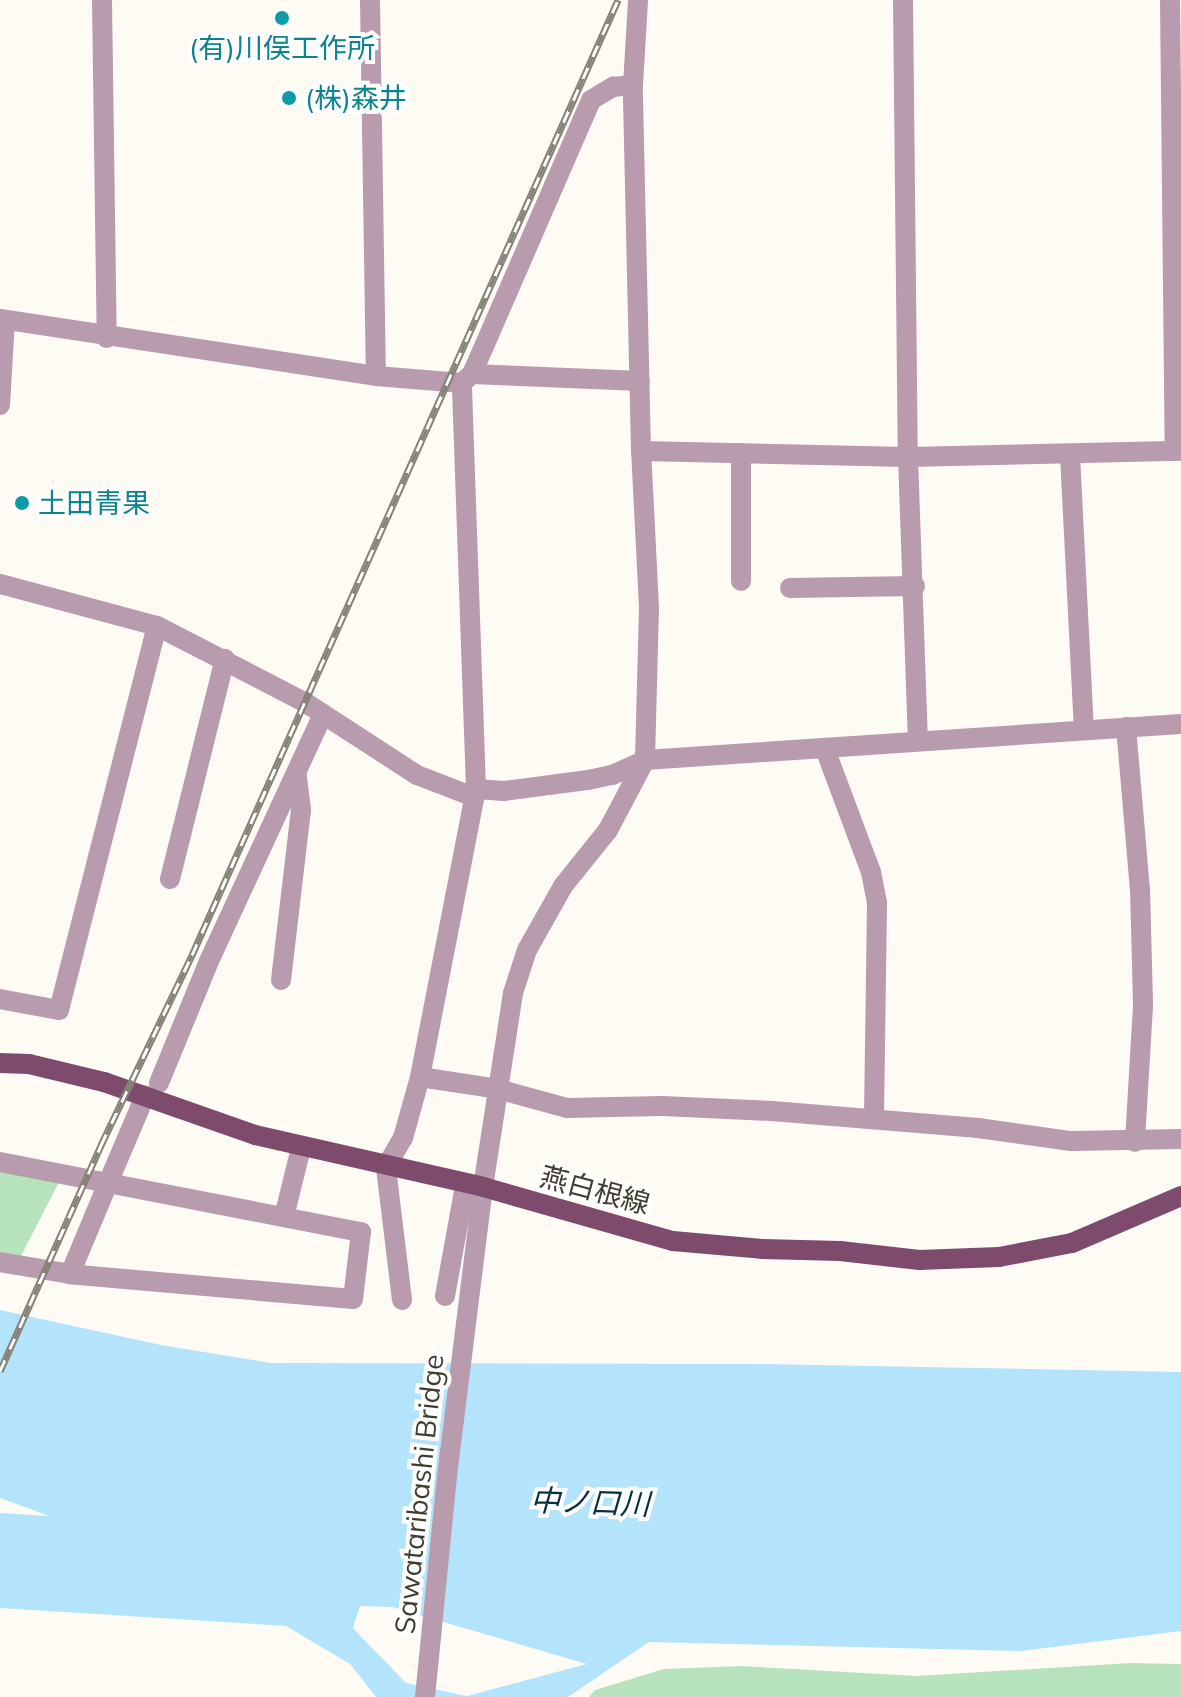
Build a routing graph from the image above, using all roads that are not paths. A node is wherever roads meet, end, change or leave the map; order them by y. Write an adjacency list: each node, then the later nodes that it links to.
1 (102, 0): 8 (street)
2 (370, 0): 9 (street)
3 (638, 0): 6 (street)
4 (903, 0): 17 (street)
5 (1170, 0): 14 (street)
6 (633, 85): 10 (street); 11 (street)
7 (2, 320): 8 (street); 12 (street)
8 (107, 338): 9 (street)
9 (376, 376): 10 (street)
10 (467, 378): 11 (street); 32 (street)
11 (640, 381): 13 (street)
12 (0, 405)
13 (641, 451): 15 (street); 30 (street)
14 (1178, 451): 16 (street)
15 (741, 453): 17 (street); 18 (street)
16 (1070, 455): 17 (street); 27 (street)
17 (908, 457): 20 (street)
18 (741, 581)
19 (0, 584): 22 (street)
20 (915, 586): 21 (street); 28 (street)
21 (790, 588)
22 (157, 626): 23 (street); 35 (street)
23 (225, 659): 24 (street); 33 (street)
24 (323, 714): 31 (street); 32 (street)
25 (1181, 724): 26 (street)
26 (1126, 727): 27 (street); 42 (street)
27 (1084, 730): 28 (street)
28 (918, 741): 29 (street)
29 (825, 749): 30 (street); 40 (street)
30 (645, 760): 32 (street); 39 (street)
31 (297, 771): 34 (street); 38 (street)
32 (475, 793): 37 (street)
33 (170, 879)
34 (281, 980)
35 (0, 999)
36 (0, 1063): 38 (main road, 燕白根線)
37 (420, 1077): 39 (street); 45 (street)
38 (152, 1089): 43 (main road, 燕白根線); 46 (street)
39 (498, 1089): 40 (street); 47 (street)
40 (874, 1119): 42 (street)
41 (1181, 1139): 42 (street)
42 (1135, 1142)
43 (301, 1148): 45 (main road, 燕白根線); 49 (street)
44 (0, 1162): 46 (street)
45 (386, 1167): 47 (main road, 燕白根線); 53 (street)
46 (108, 1183): 49 (street); 51 (street)
47 (474, 1187): 48 (main road, 燕白根線); 52 (street); 54 (street, Sawataribashi Bridge)
48 (1181, 1196)
49 (284, 1217): 51 (street)
50 (0, 1262): 51 (street)
51 (70, 1274)
52 (445, 1296)
53 (402, 1300)
54 (425, 1697)

